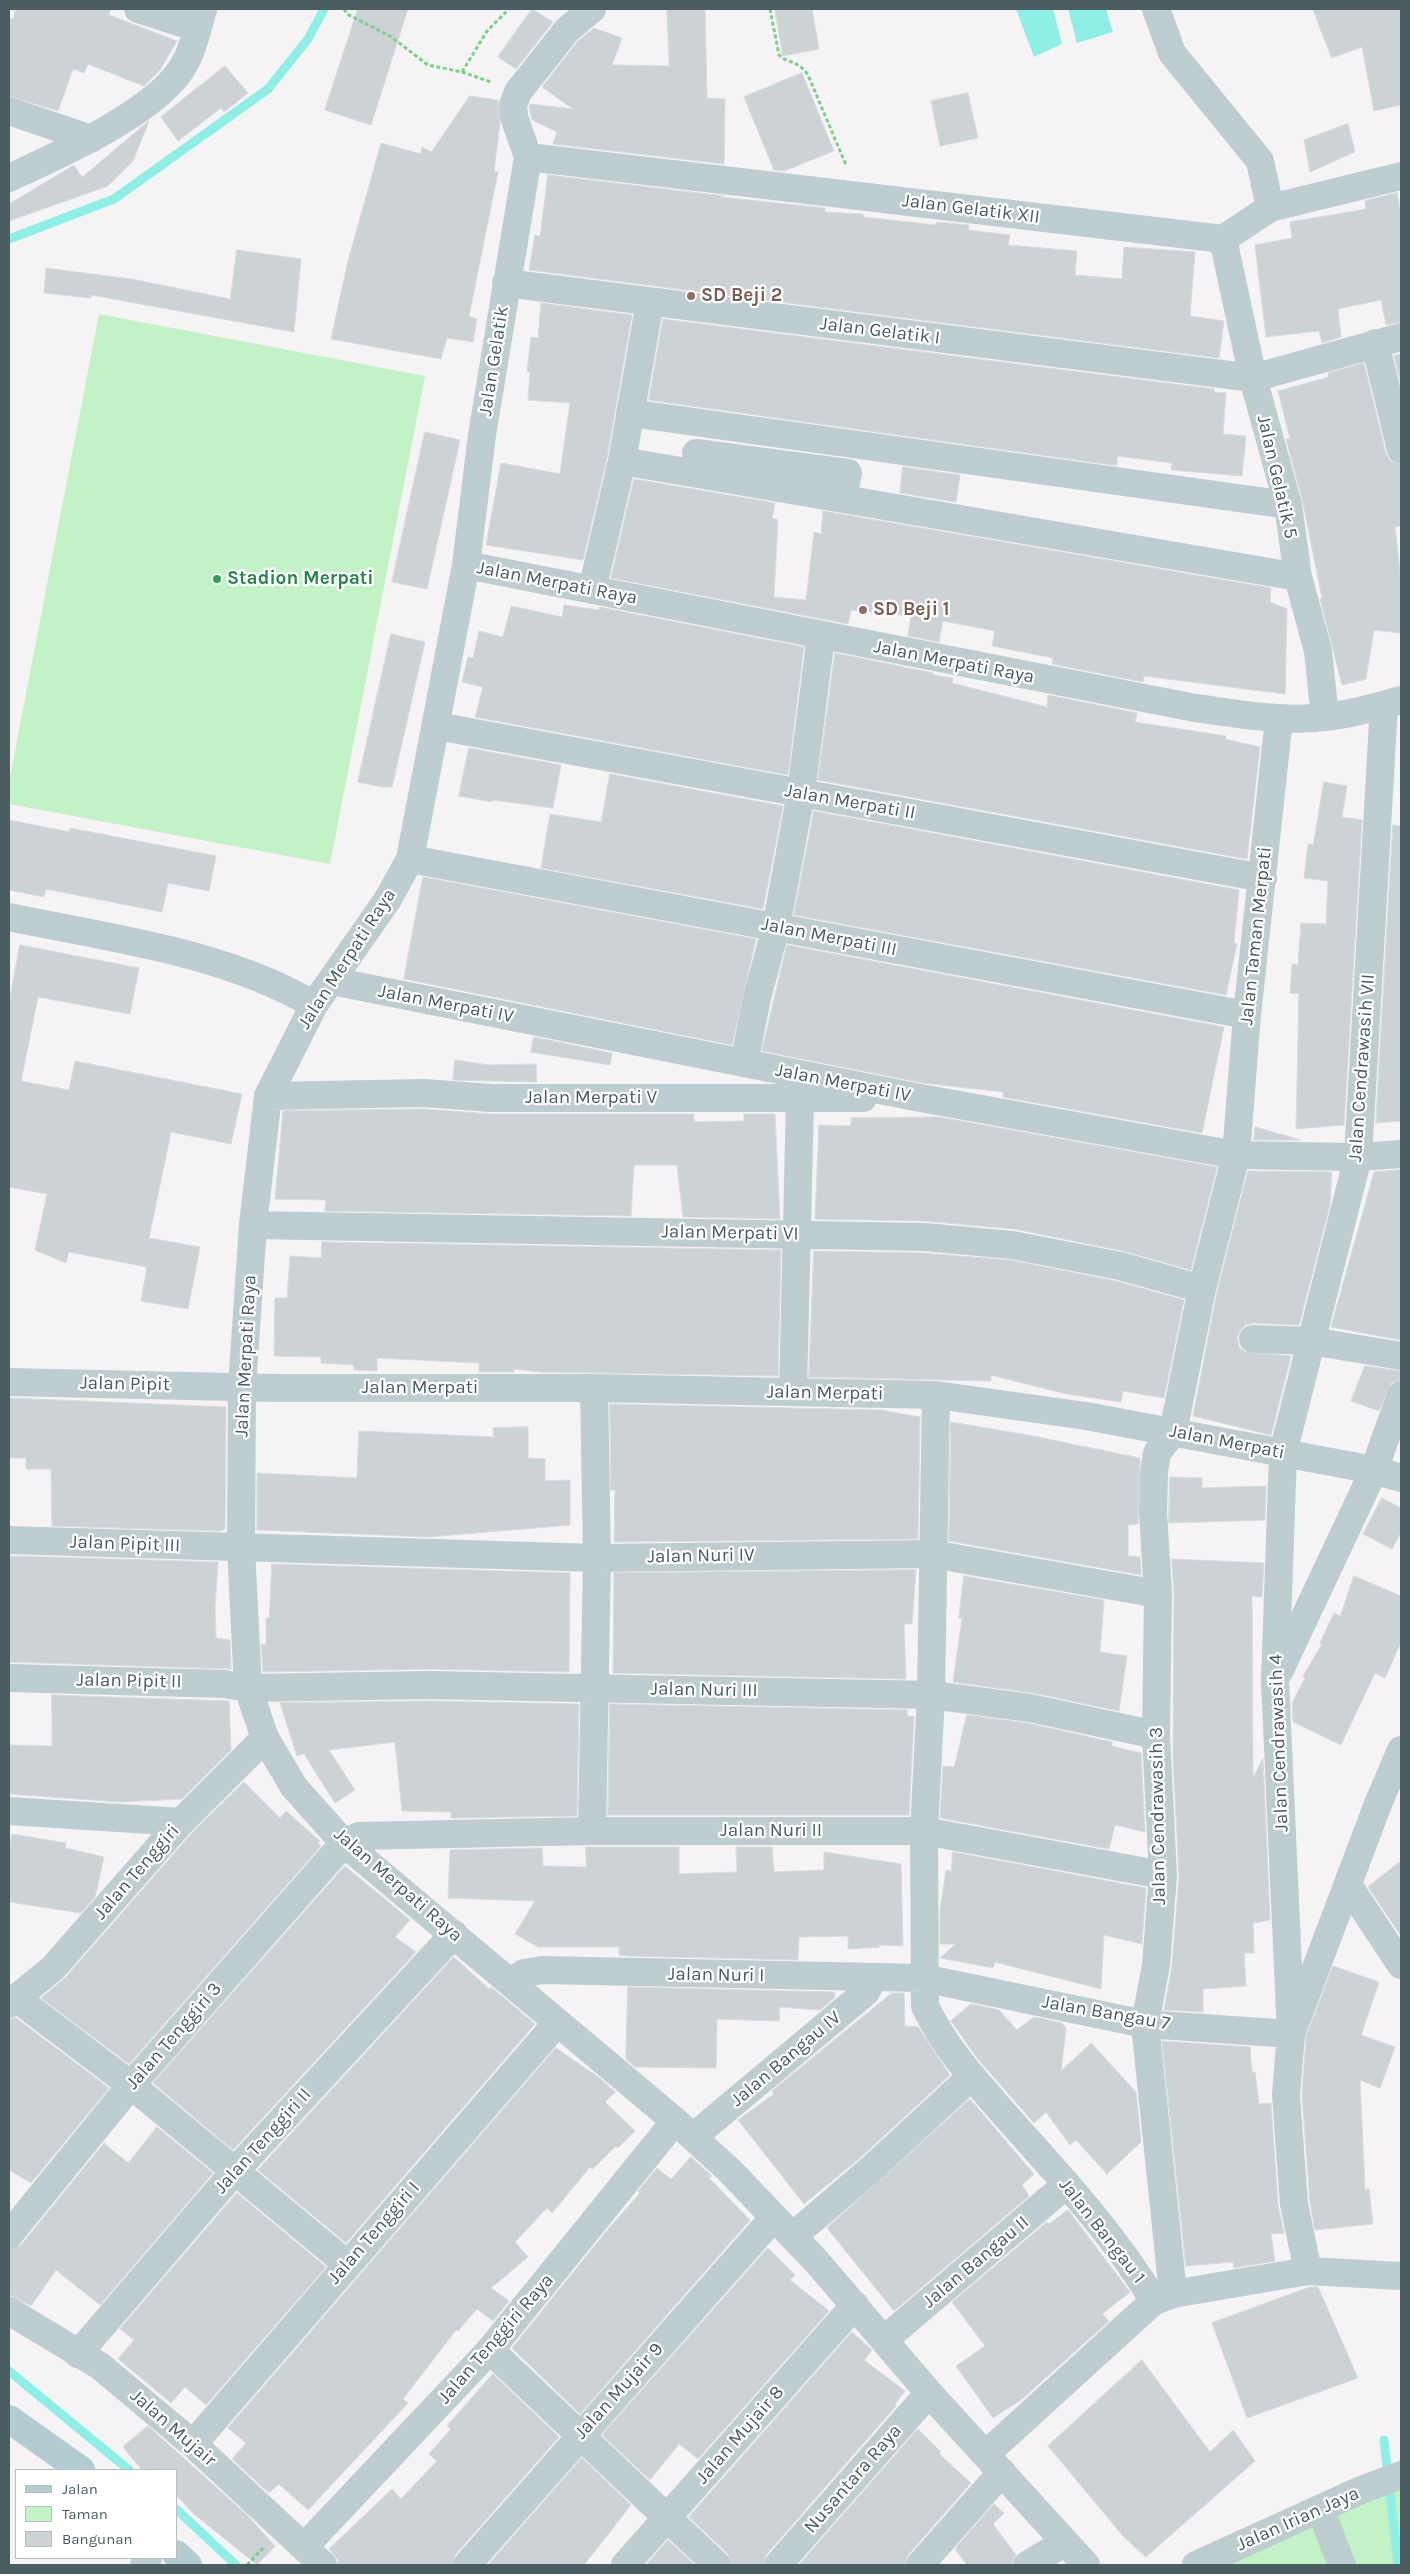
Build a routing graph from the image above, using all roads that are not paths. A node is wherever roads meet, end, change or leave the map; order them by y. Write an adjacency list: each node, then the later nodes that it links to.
1 (138, 9): 4 (street)
2 (592, 9): 7 (street)
3 (1156, 9): 10 (street)
4 (200, 18): 6 (street)
5 (9, 111): 6 (street)
6 (91, 139): 9 (street)
7 (528, 157): 11 (street, Jalan Gelatik XII); 12 (street, Jalan Gelatik)
8 (1401, 176): 10 (street)
9 (9, 178)
10 (1270, 208): 11 (street)
11 (1223, 239): 16 (street, Jalan Gelatik 5)
12 (506, 283): 13 (street, Jalan Gelatik I); 23 (street, Jalan Gelatik)
13 (650, 302): 16 (street, Jalan Gelatik I); 17 (street)
14 (1401, 338): 15 (street)
15 (1375, 343): 16 (street); 18 (street)
16 (1253, 378): 22 (street, Jalan Gelatik 5)
17 (630, 413): 20 (street); 22 (street)
18 (1401, 450)
19 (696, 453): 21 (street)
20 (622, 461): 21 (street); 25 (street)
21 (843, 499): 24 (street)
22 (1288, 504): 24 (street, Jalan Gelatik 5)
23 (466, 565): 25 (street, Jalan Merpati Raya); 30 (street, Jalan Merpati Raya)
24 (1298, 577): 28 (street, Jalan Gelatik 5)
25 (592, 590): 26 (street, Jalan Merpati Raya)
26 (822, 636): 29 (street, Jalan Merpati Raya); 31 (street)
27 (1393, 702): 28 (street, Jalan Merpati Raya); 45 (street, Jalan Cendrawasih VII)
28 (1325, 717): 29 (street, Jalan Merpati Raya)
29 (1279, 718): 33 (street, Jalan Taman Merpati)
30 (437, 726): 31 (street, Jalan Merpati II); 32 (street, Jalan Merpati Raya)
31 (800, 793): 33 (street, Jalan Merpati II); 35 (street)
32 (410, 859): 35 (street, Jalan Merpati III); 36 (street, Jalan Merpati Raya)
33 (1263, 878): 38 (street, Jalan Taman Merpati)
34 (9, 917): 37 (street)
35 (776, 927): 38 (street, Jalan Merpati III); 39 (street)
36 (332, 981): 37 (street, Jalan Merpati Raya); 39 (street, Jalan Merpati IV)
37 (314, 1004): 40 (street, Jalan Merpati Raya)
38 (1247, 1015): 44 (street, Jalan Taman Merpati)
39 (744, 1063): 41 (street, Jalan Merpati IV)
40 (268, 1096): 42 (street, Jalan Merpati V); 46 (street, Jalan Merpati Raya)
41 (915, 1097): 42 (street, Jalan Merpati V); 44 (street, Jalan Merpati IV)
42 (800, 1099): 47 (street)
43 (1401, 1154): 45 (street, Jalan Merpati IV)
44 (1236, 1155): 45 (street, Jalan Merpati IV); 48 (street, Jalan Taman Merpati)
45 (1358, 1157): 50 (street, Jalan Cendrawasih VII)
46 (253, 1225): 47 (street, Jalan Merpati VI); 53 (street, Jalan Merpati Raya)
47 (796, 1235): 48 (street, Jalan Merpati VI); 55 (street)
48 (1202, 1289): 58 (street, Jalan Taman Merpati)
49 (1254, 1339): 50 (street)
50 (1311, 1341): 51 (street); 59 (street, Jalan Cendrawasih VII)
51 (1401, 1356)
52 (9, 1382): 53 (street, Jalan Pipit)
53 (242, 1386): 54 (street, Jalan Merpati); 63 (street, Jalan Merpati Raya)
54 (594, 1388): 55 (street, Jalan Merpati); 65 (street)
55 (793, 1392): 57 (street, Jalan Merpati)
56 (1401, 1395): 60 (street)
57 (936, 1396): 58 (street, Jalan Merpati); 64 (street, Jalan Bangau 1)
58 (1173, 1432): 59 (street, Jalan Merpati); 66 (street, Jalan Cendrawasih 3)
59 (1283, 1453): 60 (street, Jalan Merpati); 68 (street, Jalan Cendrawasih 4)
60 (1374, 1470): 61 (street, Jalan Merpati); 68 (street)
61 (1401, 1478)
62 (9, 1540): 63 (street, Jalan Pipit III)
63 (241, 1548): 65 (street, Jalan Nuri IV); 69 (street, Jalan Merpati Raya)
64 (932, 1554): 65 (street, Jalan Nuri IV); 66 (street, Jalan Nuri IV); 71 (street, Jalan Bangau 1)
65 (597, 1558): 70 (street)
66 (1158, 1594): 72 (street, Jalan Cendrawasih 3)
67 (9, 1678): 69 (street, Jalan Pipit II)
68 (1275, 1681): 90 (street, Jalan Cendrawasih 4)
69 (248, 1688): 70 (street, Jalan Nuri III); 73 (street, Jalan Merpati Raya)
70 (594, 1688): 71 (street, Jalan Nuri III); 77 (street)
71 (931, 1695): 72 (street, Jalan Nuri III); 78 (street, Jalan Bangau 1)
72 (1156, 1735): 80 (street, Jalan Cendrawasih 3)
73 (265, 1738): 76 (street, Jalan Tenggiri); 79 (street, Jalan Merpati Raya)
74 (1401, 1750): 81 (street)
75 (9, 1811): 76 (street)
76 (181, 1822): 87 (street, Jalan Tenggiri)
77 (592, 1831): 78 (street, Jalan Nuri II); 79 (street, Jalan Nuri II)
78 (924, 1831): 80 (street, Jalan Nuri II); 85 (street, Jalan Bangau 1)
79 (344, 1843): 82 (street, Jalan Merpati Raya); 92 (street, Jalan Tenggiri 3)
80 (1163, 1875): 89 (street, Jalan Cendrawasih 3)
81 (1348, 1885): 83 (street); 90 (street)
82 (454, 1934): 86 (street, Jalan Merpati Raya); 94 (street, Jalan Tenggiri II)
83 (1401, 1965)
84 (874, 1977): 85 (street, Jalan Nuri I); 86 (street, Jalan Nuri I); 93 (street, Jalan Bangau IV)
85 (924, 1978): 89 (street, Jalan Bangau 7); 91 (street, Jalan Bangau 1)
86 (511, 1982): 88 (street, Jalan Merpati Raya)
87 (11, 1993): 92 (street)
88 (557, 2023): 93 (street, Jalan Merpati Raya); 99 (street, Jalan Tenggiri I)
89 (1145, 2024): 90 (street, Jalan Bangau 7); 102 (street, Jalan Cendrawasih 3)
90 (1291, 2034): 100 (street)
91 (972, 2076): 95 (street, Jalan Bangau 1); 98 (street)
92 (131, 2085): 94 (street); 97 (street, Jalan Tenggiri 3)
93 (684, 2129): 96 (street, Jalan Merpati Raya); 106 (street, Jalan Tenggiri Raya)
94 (234, 2172): 99 (street); 107 (street, Jalan Tenggiri II)
95 (1067, 2184): 102 (street, Jalan Bangau 1); 105 (street, Jalan Bangau II)
96 (774, 2218): 98 (street, Jalan Merpati Raya); 110 (street, Jalan Mujair 9)
97 (9, 2235)
98 (793, 2236): 103 (street, Jalan Merpati Raya)
99 (347, 2264): 111 (street, Jalan Tenggiri I)
100 (1308, 2271): 101 (street); 102 (street)
101 (1401, 2276)
102 (1164, 2298): 112 (street, Jalan Bangau 1)
103 (855, 2305): 105 (street, Jalan Merpati Raya); 116 (street, Jalan Mujair 8)
104 (9, 2311): 107 (street, Jalan Mujair)
105 (884, 2340): 108 (street, Jalan Merpati Raya)
106 (490, 2350): 110 (street); 119 (street, Jalan Tenggiri Raya)
107 (78, 2354): 111 (street, Jalan Mujair)
108 (929, 2393): 112 (street, Jalan Merpati Raya); 124 (street, Nusantara Raya)
109 (9, 2419): 113 (main road)
110 (581, 2434): 116 (street); 121 (street, Jalan Mujair 9)
111 (193, 2444): 119 (street, Jalan Mujair)
112 (994, 2463): 117 (street, Jalan Merpati Raya); 125 (street, Jalan Bangau 1)
113 (80, 2469)
114 (1400, 2476): 115 (street, Jalan Irian Jaya)
115 (1320, 2509): 128 (street, Jalan Irian Jaya); 129 (street)
116 (668, 2518): 122 (street, Jalan Mujair 8); 123 (street)
117 (1064, 2543): 126 (street); 127 (street, Jalan Merpati Raya)
118 (178, 2556): 120 (main road)
119 (314, 2556)
120 (188, 2565)
121 (467, 2565)
122 (625, 2565)
123 (717, 2565)
124 (778, 2565)
125 (920, 2565)
126 (1027, 2565)
127 (1086, 2565)
128 (1196, 2565)
129 (1342, 2565)

